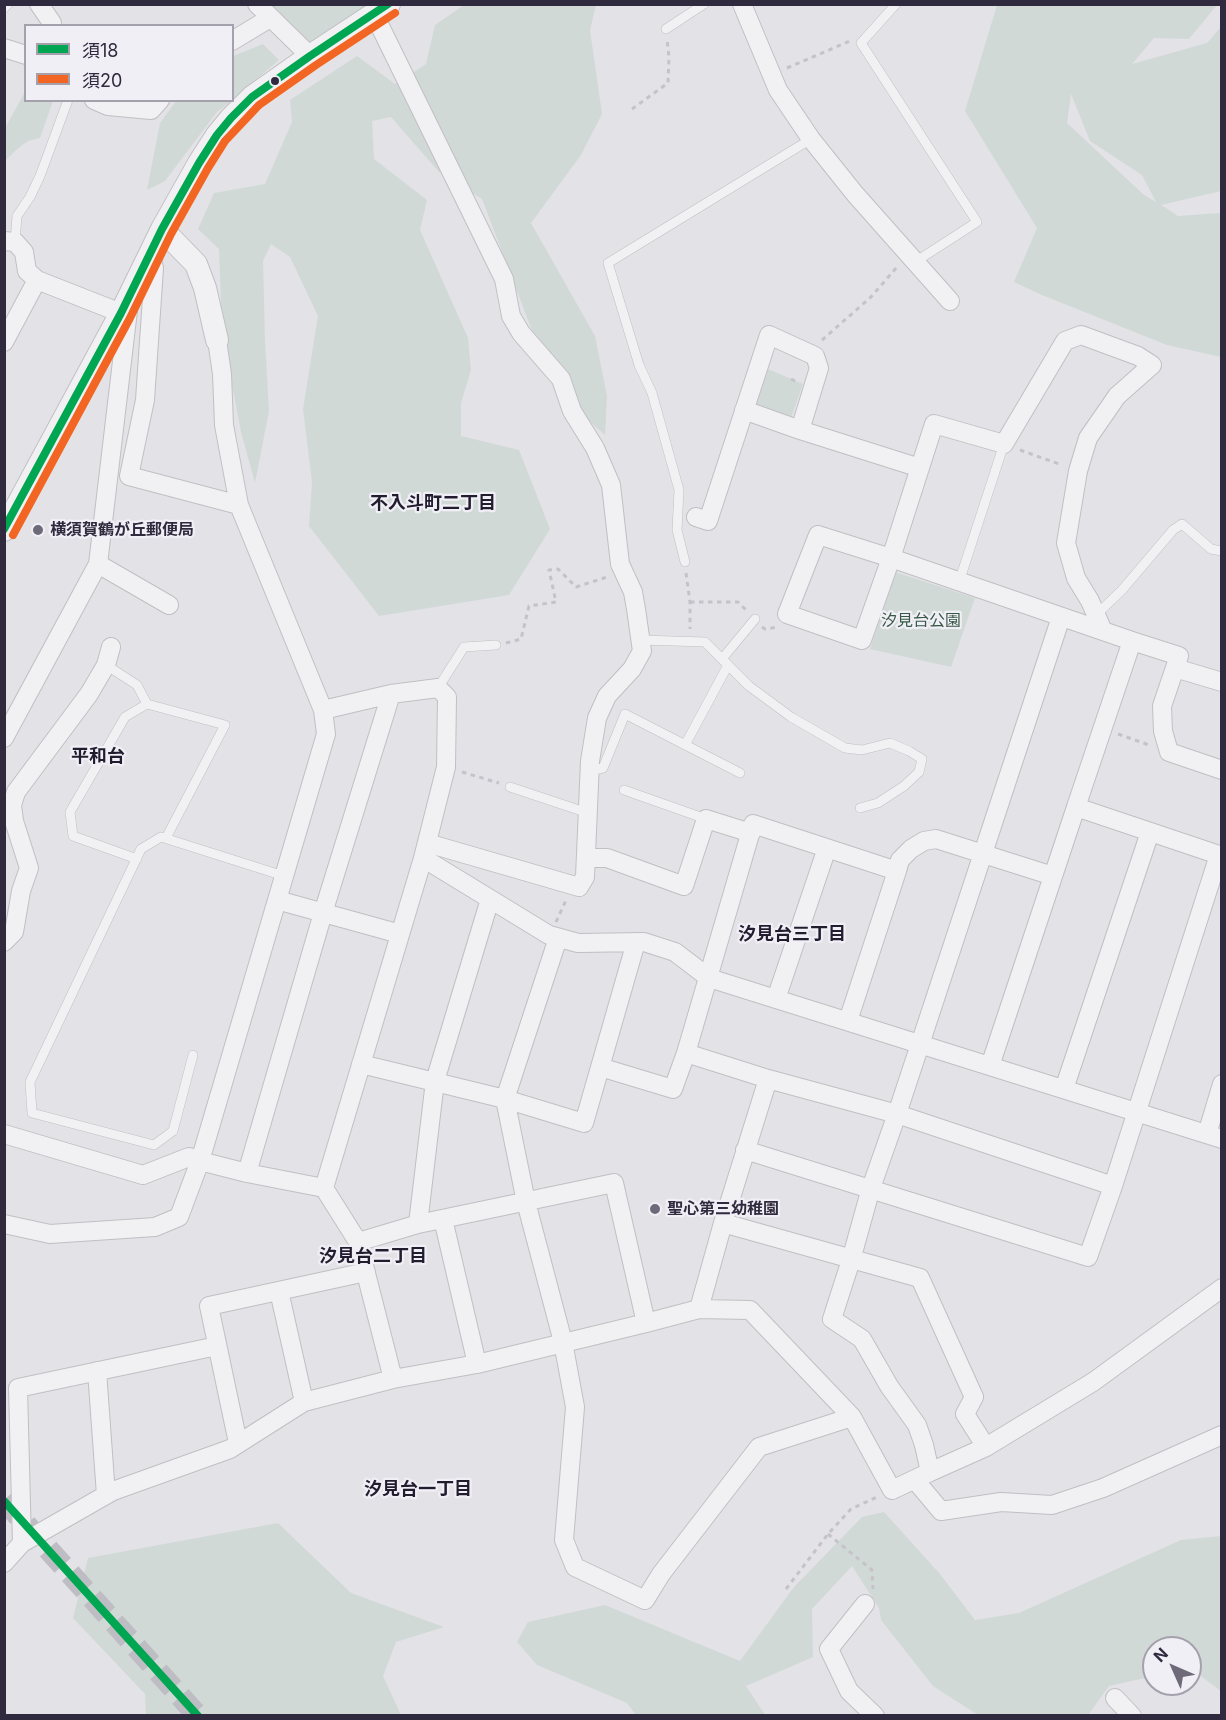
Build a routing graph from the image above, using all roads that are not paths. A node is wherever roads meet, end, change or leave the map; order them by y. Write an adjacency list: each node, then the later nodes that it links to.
1 (8, 4): 7 (lane)
2 (39, 4): 10 (street)
3 (257, 4): 9 (street)
4 (704, 4): 11 (lane)
5 (742, 4): 19 (street)
6 (896, 4): 23 (lane)
7 (4, 8)
8 (381, 9): 15 (street); 45 (street)
9 (270, 18): 12 (street); 15 (street)
10 (52, 24)
11 (666, 29)
12 (234, 40)
13 (4, 48): 14 (street)
14 (24, 54)
15 (310, 56): 20 (street)
16 (67, 102): 21 (lane)
17 (99, 102): 18 (street)
18 (158, 102)
19 (811, 139): 23 (street); 38 (lane)
20 (162, 229): 22 (street); 27 (street)
21 (10, 242): 24 (street)
22 (150, 253): 26 (street); 33 (street)
23 (912, 258): 25 (street)
24 (37, 280): 26 (street); 28 (street)
25 (950, 301)
26 (125, 304): 35 (street); 39 (street)
27 (217, 340): 33 (street)
28 (4, 342)
29 (744, 410): 30 (street); 30 (street); 34 (street)
30 (800, 430): 32 (street)
31 (1004, 444): 32 (street); 40 (lane); 44 (street)
32 (920, 468): 37 (street)
33 (239, 505): 56 (street)
34 (696, 517)
35 (4, 530)
36 (1221, 551): 44 (lane)
37 (891, 558): 37 (street); 40 (street)
38 (685, 562)
39 (98, 564): 41 (street); 57 (street)
40 (959, 582): 42 (street)
41 (169, 605)
42 (1061, 616): 44 (street); 73 (street)
43 (755, 619): 49 (lane)
44 (1100, 623): 46 (street)
45 (640, 640): 49 (lane); 60 (street)
46 (1132, 641): 51 (street); 64 (street)
47 (496, 645): 53 (lane)
48 (111, 647): 50 (street)
49 (725, 662): 58 (lane); 65 (lane)
50 (106, 665): 55 (lane); 85 (street)
51 (1175, 668): 52 (street); 59 (street)
52 (1221, 682)
53 (438, 688): 54 (street); 72 (street)
54 (391, 694): 56 (street); 82 (street)
55 (147, 704): 70 (lane); 76 (lane)
56 (323, 710): 78 (street)
57 (4, 738)
58 (685, 745): 60 (lane); 61 (lane)
59 (1221, 770)
60 (589, 771): 66 (street)
61 (740, 773)
62 (510, 787): 66 (lane)
63 (624, 790): 67 (lane)
64 (1076, 807): 68 (street); 79 (street)
65 (860, 808)
66 (588, 813): 75 (street)
67 (706, 819): 69 (street); 75 (street)
68 (1150, 832): 74 (street); 99 (street)
69 (751, 833): 71 (street); 87 (street)
70 (166, 838): 76 (lane); 78 (lane)
71 (827, 848): 77 (street); 88 (street)
72 (425, 851): 75 (street); 80 (street); 84 (street)
73 (983, 853): 77 (street); 79 (street); 90 (street)
74 (1220, 855): 101 (street)
75 (586, 858)
76 (137, 859): 92 (lane)
77 (897, 871): 89 (street)
78 (284, 876): 81 (street)
79 (1053, 876): 94 (street)
80 (490, 899): 83 (street); 97 (street)
81 (277, 900): 82 (street); 106 (street)
82 (323, 913): 84 (street); 107 (street)
83 (557, 930): 86 (street); 100 (street)
84 (400, 934): 93 (street)
85 (4, 942)
86 (636, 942): 87 (street); 95 (street)
87 (709, 978): 88 (street); 91 (street)
88 (776, 999): 89 (street)
89 (848, 1021): 90 (street)
90 (920, 1044): 94 (street); 102 (street)
91 (686, 1053): 95 (street); 96 (street)
92 (193, 1054)
93 (361, 1064): 97 (street); 109 (street)
94 (990, 1066): 99 (street)
95 (600, 1067): 100 (street)
96 (768, 1079): 102 (street); 105 (street)
97 (435, 1081): 100 (street); 115 (street)
98 (1221, 1084): 104 (street)
99 (1064, 1089): 101 (street)
100 (505, 1099): 111 (street)
101 (1135, 1112): 104 (street); 108 (street)
102 (897, 1114): 108 (street); 110 (street)
103 (4, 1134): 106 (street)
104 (1214, 1137)
105 (745, 1150): 110 (street); 113 (street)
106 (200, 1161): 107 (street); 114 (street)
107 (247, 1173): 109 (street)
108 (1113, 1186): 110 (street)
109 (324, 1188): 116 (street)
110 (871, 1188): 117 (street)
111 (526, 1202): 112 (street); 122 (street); 123 (street)
112 (443, 1219): 115 (street); 125 (street)
113 (723, 1223): 117 (street); 121 (street)
114 (4, 1224)
115 (418, 1224): 116 (street)
116 (358, 1242): 118 (street)
117 (851, 1260): 132 (street); 133 (street)
118 (366, 1272): 120 (street); 127 (street)
119 (1221, 1288): 132 (street)
120 (279, 1291): 124 (street); 128 (street)
121 (699, 1309): 122 (street); 129 (street)
122 (646, 1323): 123 (street)
123 (563, 1342): 125 (street); 129 (street)
124 (217, 1346): 126 (street); 131 (street)
125 (477, 1364): 127 (street)
126 (97, 1371): 134 (street); 135 (street)
127 (393, 1379): 128 (street)
128 (304, 1402): 131 (street)
129 (852, 1417): 133 (street)
130 (1221, 1435): 133 (street)
131 (238, 1443): 134 (street)
132 (986, 1447): 133 (street)
133 (922, 1476)
134 (106, 1495): 135 (street)
135 (22, 1543): 136 (street)
136 (4, 1563)
137 (865, 1604): 139 (street)
138 (1115, 1698): 140 (street)
139 (875, 1716)
140 (1132, 1716)

